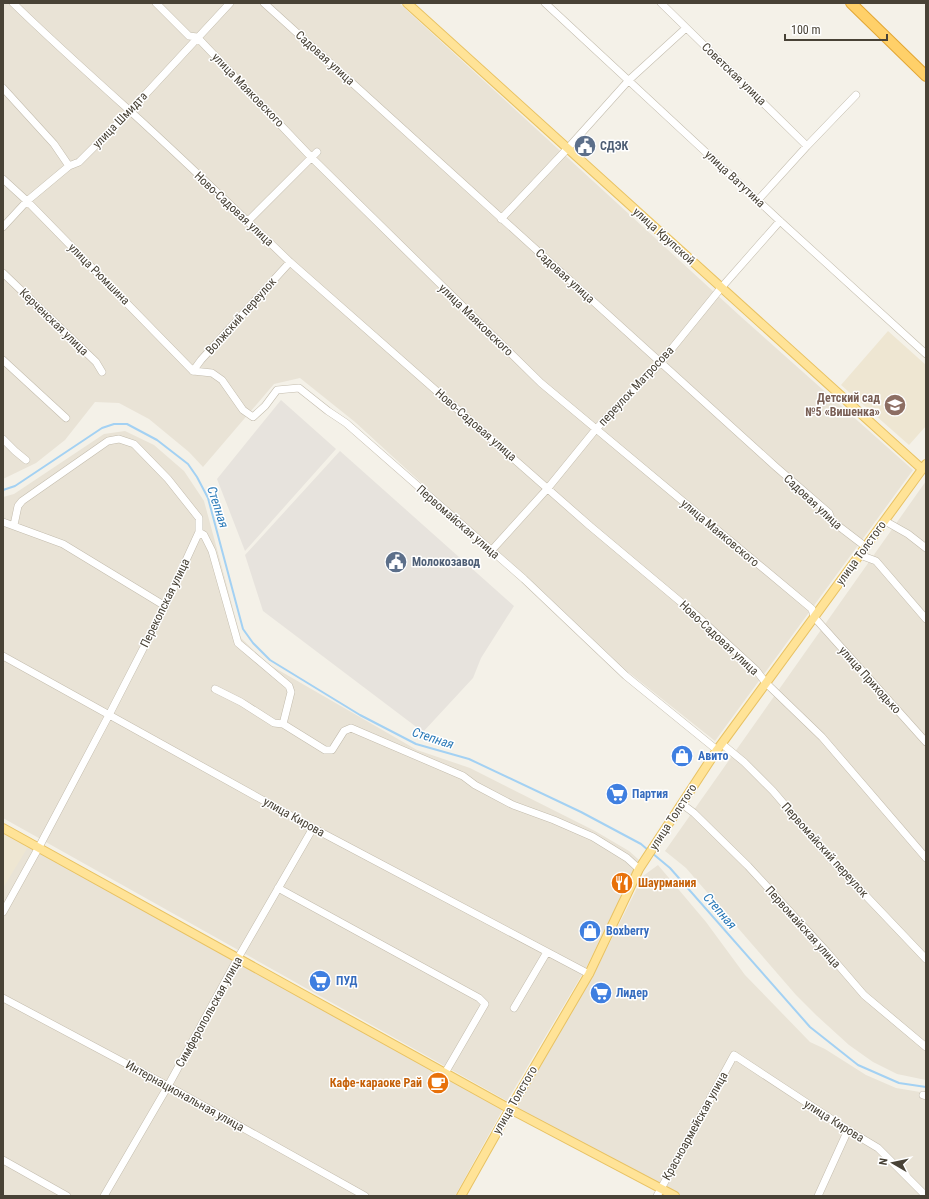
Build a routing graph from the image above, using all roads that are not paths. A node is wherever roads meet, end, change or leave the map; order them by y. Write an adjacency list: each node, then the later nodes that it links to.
1 (13, 3): 15 (street, Ново-Садовая улица)
2 (156, 3): 10 (street, улица Маяковского)
3 (230, 3): 10 (street, улица Шмидта)
4 (264, 3): 24 (street, Садовая улица)
5 (407, 3): 17 (main road, улица Крупской)
6 (545, 3): 12 (street, улица Ватутина)
7 (661, 3): 9 (street, Советская улица)
8 (851, 3): 11 (highway)
9 (686, 28): 12 (street); 16 (street, Советская улица)
10 (197, 37): 15 (street, улица Шмидта); 19 (street, улица Маяковского)
11 (926, 76)
12 (629, 80): 17 (street); 22 (street, улица Ватутина)
13 (3, 88): 20 (street)
14 (856, 95): 16 (street)
15 (130, 111): 20 (street, улица Шмидта); 25 (street, Ново-Садовая улица)
16 (807, 146): 22 (street)
17 (568, 148): 24 (street); 30 (main road, улица Крупской)
18 (317, 152): 19 (street)
19 (312, 158): 25 (street); 37 (street, улица Маяковского)
20 (69, 166): 23 (street, улица Шмидта)
21 (3, 179): 23 (street, улица Рюмшина)
22 (758, 200): 26 (street, улица Ватутина)
23 (27, 201): 27 (street, улица Шмидта); 34 (street, улица Рюмшина)
24 (501, 219): 33 (street, Садовая улица)
25 (248, 221): 28 (street, Ново-Садовая улица)
26 (780, 221): 30 (street, переулок Матросова); 31 (street, улица Ватутина)
27 (3, 228)
28 (290, 262): 34 (street, Волжский переулок); 41 (street, Ново-Садовая улица)
29 (3, 273): 35 (street, Керченская улица)
30 (721, 288): 33 (street, переулок Матросова); 40 (main road, улица Крупской)
31 (926, 354)
32 (3, 360): 36 (street)
33 (661, 362): 37 (street, переулок Матросова); 46 (street, Садовая улица)
34 (193, 371): 48 (street, Первомайская улица)
35 (102, 372)
36 (66, 418)
37 (596, 429): 41 (street, переулок Матросова); 51 (street, улица Маяковского)
38 (3, 439): 39 (street)
39 (26, 460)
40 (924, 468): 42 (main road, улица Толстого)
41 (548, 488): 48 (street, переулок Матросова); 54 (street, Ново-Садовая улица)
42 (885, 521): 46 (main road, улица Толстого); 47 (street)
43 (3, 522): 44 (street)
44 (14, 525): 45 (street); 50 (street)
45 (199, 532): 50 (street, Перекопская улица); 57 (street)
46 (866, 547): 49 (main road, улица Толстого)
47 (926, 548)
48 (491, 551): 59 (street, Первомайская улица)
49 (860, 555): 51 (main road, улица Толстого); 52 (street)
50 (165, 606): 56 (street, Перекопская улица)
51 (814, 617): 54 (main road, улица Толстого); 58 (street, улица Приходько)
52 (926, 619)
53 (3, 656): 56 (street, улица Кирова)
54 (766, 683): 59 (main road, улица Толстого); 64 (street, Ново-Садовая улица)
55 (215, 689): 57 (street)
56 (109, 715): 62 (street, улица Кирова); 63 (street, Перекопская улица)
57 (283, 724): 65 (street)
58 (926, 742)
59 (719, 747): 60 (main road, улица Толстого); 70 (street, Первомайский переулок)
60 (682, 804): 65 (main road, улица Толстого); 74 (street, Первомайская улица)
61 (3, 828): 63 (main road)
62 (314, 828): 66 (street, Симферопольская улица); 68 (street, улица Кирова)
63 (39, 847): 67 (street, Перекопская улица); 69 (main road)
64 (926, 858)
65 (641, 867): 71 (main road, улица Толстого)
66 (278, 888): 69 (street, Симферопольская улица); 76 (street)
67 (3, 912)
68 (547, 952): 71 (street, улица Кирова); 73 (street)
69 (238, 958): 76 (main road); 77 (street, Симферопольская улица)
70 (926, 959)
71 (589, 974): 78 (main road, улица Толстого)
72 (3, 998): 77 (street, Интернациональная улица)
73 (514, 1008)
74 (926, 1047)
75 (734, 1055): 79 (street, улица Кирова); 81 (street, Красноармейская улица)
76 (445, 1073): 78 (main road)
77 (168, 1086): 83 (street, Симферопольская улица); 84 (street, Интернациональная улица)
78 (510, 1109): 81 (main road); 85 (main road, улица Толстого)
79 (848, 1130): 87 (street); 88 (street, улица Кирова)
80 (3, 1160): 82 (street)
81 (659, 1192): 86 (main road)
82 (67, 1196)
83 (104, 1196)
84 (365, 1196)
85 (461, 1196)
86 (675, 1196)
87 (818, 1196)
88 (926, 1196)

